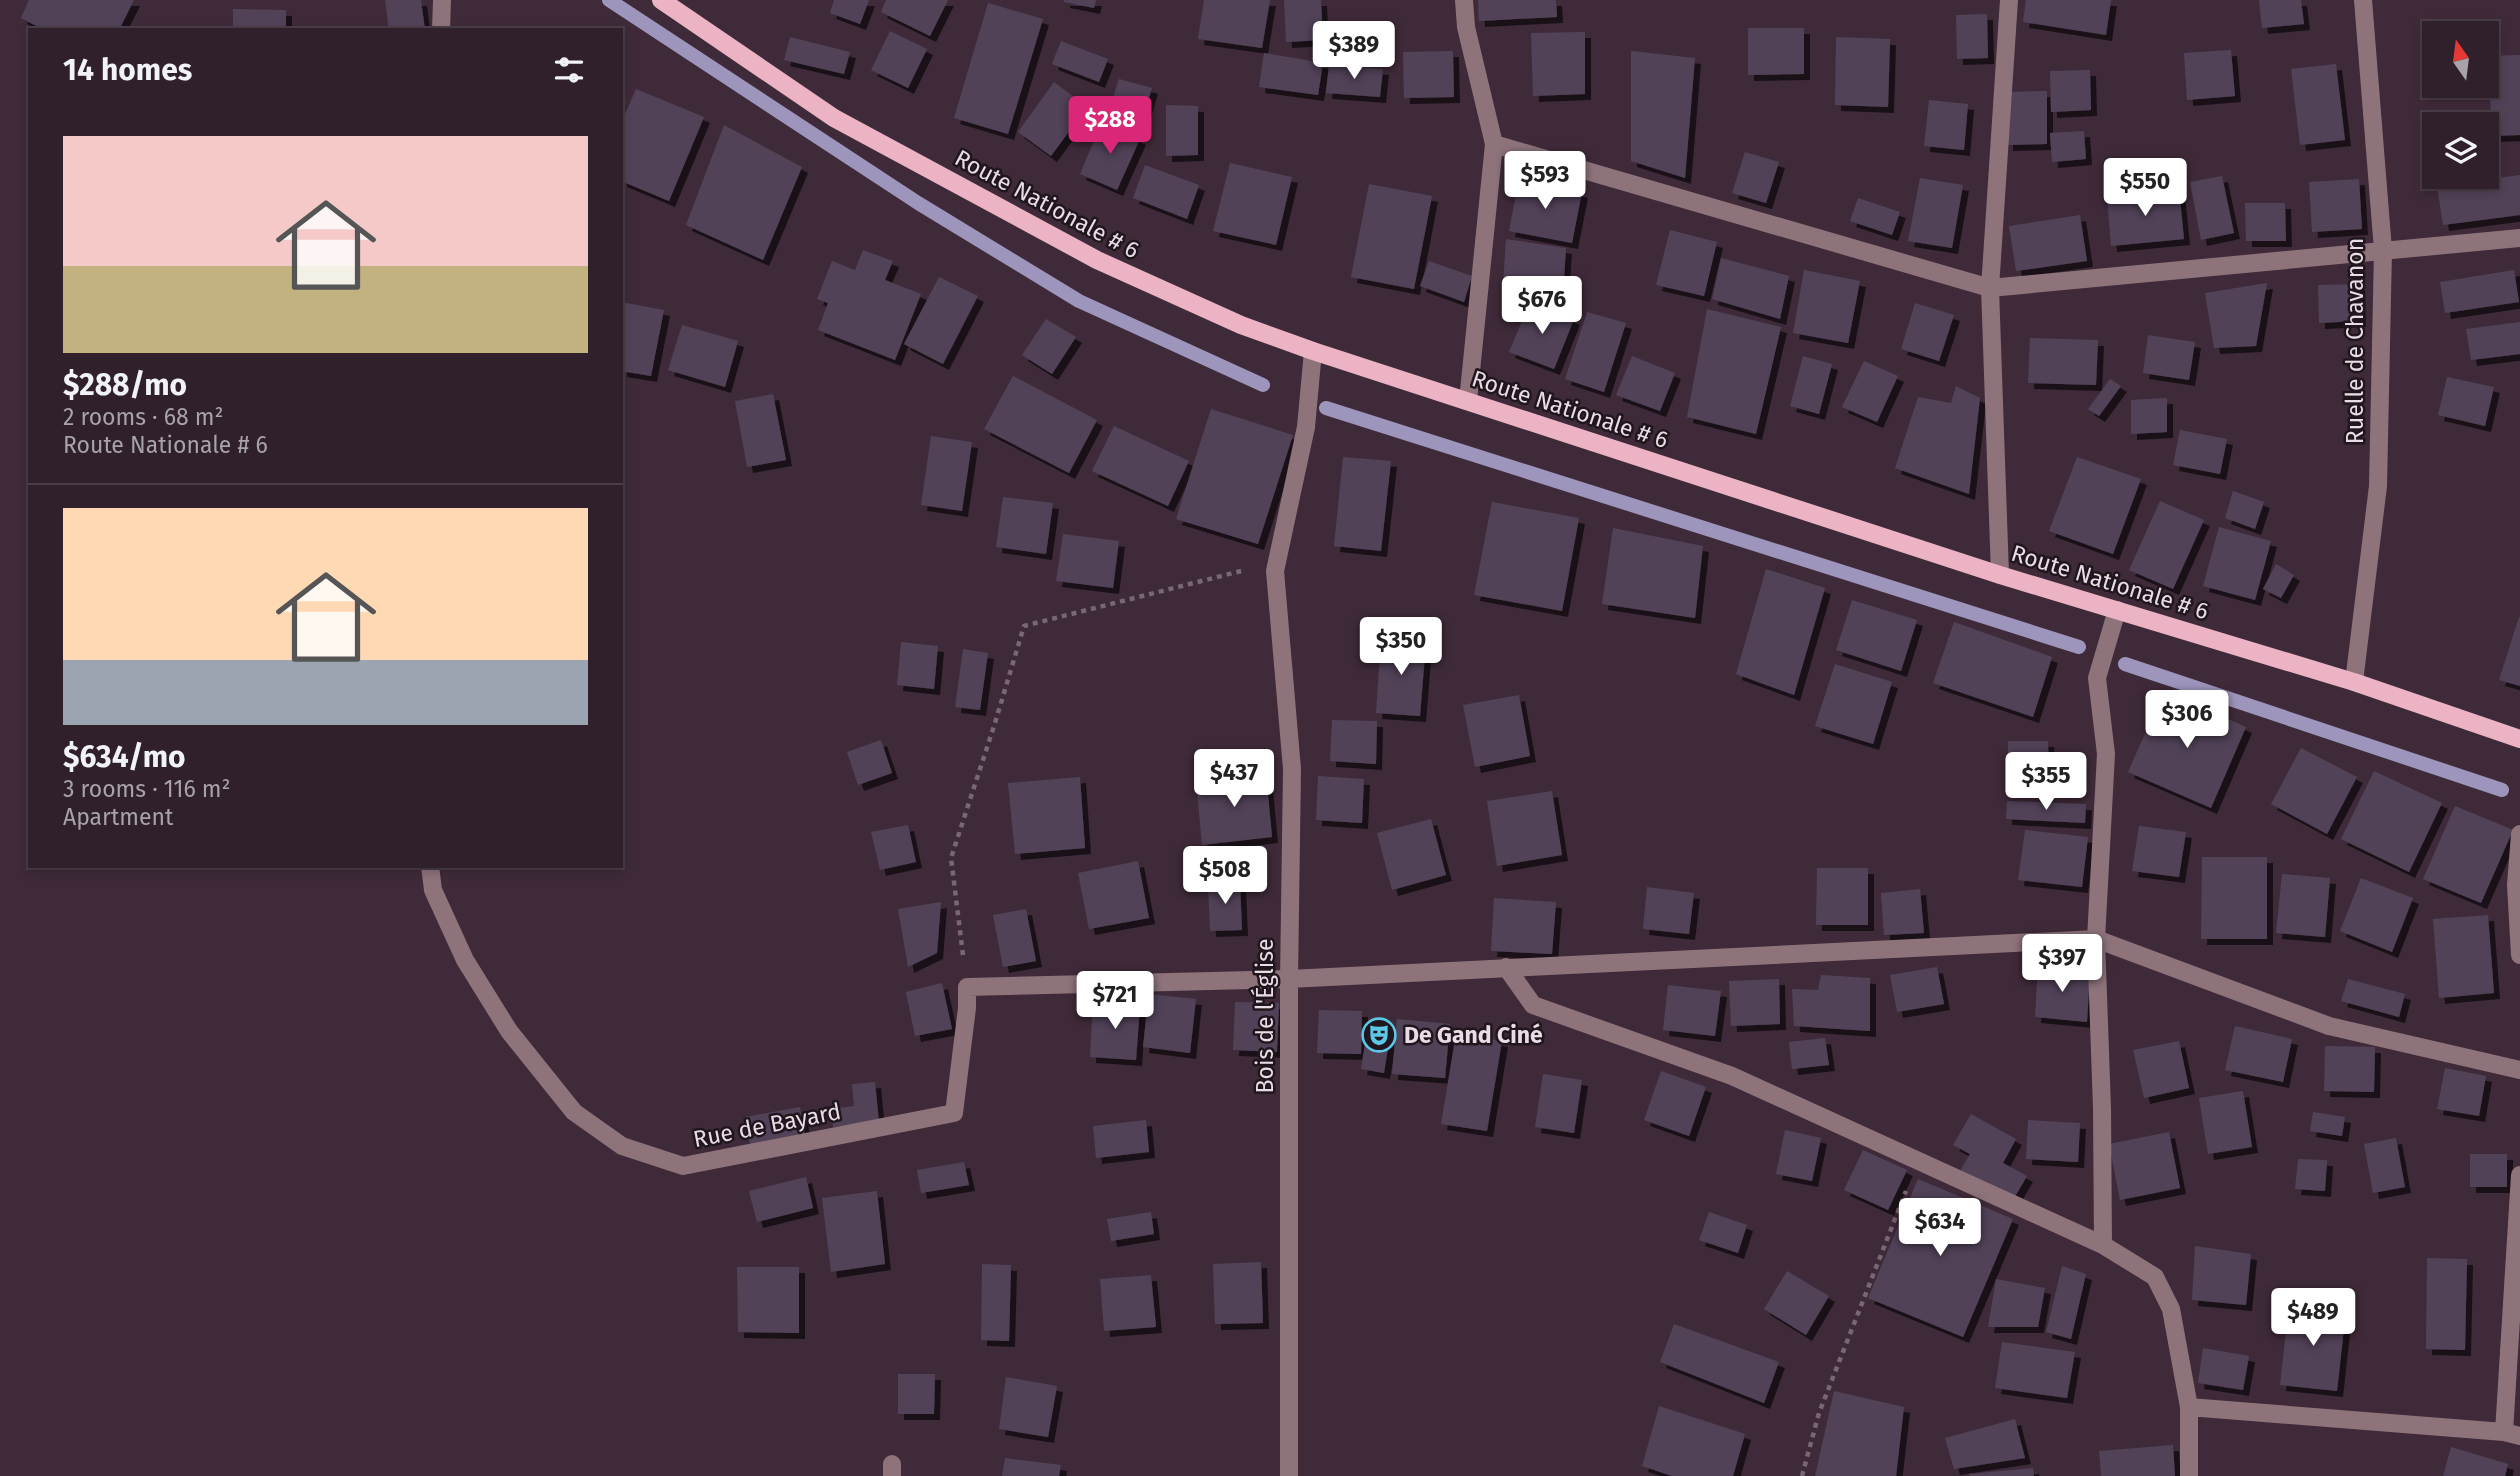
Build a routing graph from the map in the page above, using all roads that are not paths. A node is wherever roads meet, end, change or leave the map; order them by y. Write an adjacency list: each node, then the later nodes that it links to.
1 (443, 0): 6 (street)
2 (661, 0): 11 (main road, Route Nationale # 6)
3 (1464, 0): 7 (street)
4 (2010, 0): 10 (street)
5 (2363, 0): 9 (street, Ruelle de Chavanon)
6 (441, 28)
7 (1494, 144): 10 (street); 12 (street)
8 (2520, 238): 9 (street)
9 (2383, 250): 10 (street); 15 (street, Ruelle de Chavanon)
10 (1990, 288): 13 (street)
11 (1313, 351): 12 (main road, Route Nationale # 6); 22 (street, Bois de l'Église)
12 (1468, 401): 13 (main road, Route Nationale # 6)
13 (2000, 575): 14 (main road, Route Nationale # 6)
14 (2117, 610): 15 (main road, Route Nationale # 6); 19 (street)
15 (2354, 682): 16 (main road, Route Nationale # 6)
16 (2520, 739)
17 (2520, 834): 20 (street)
18 (430, 868): 22 (street, Rue de Bayard)
19 (2096, 939): 21 (street); 23 (street); 25 (street)
20 (2520, 955)
21 (1506, 967): 22 (street); 25 (street)
22 (1289, 979): 28 (street, Bois de l'Église)
23 (2520, 1070)
24 (2520, 1175): 27 (street)
25 (2103, 1245): 26 (street)
26 (2189, 1407): 27 (street); 29 (street)
27 (2512, 1434)
28 (1289, 1476)
29 (2189, 1476)

